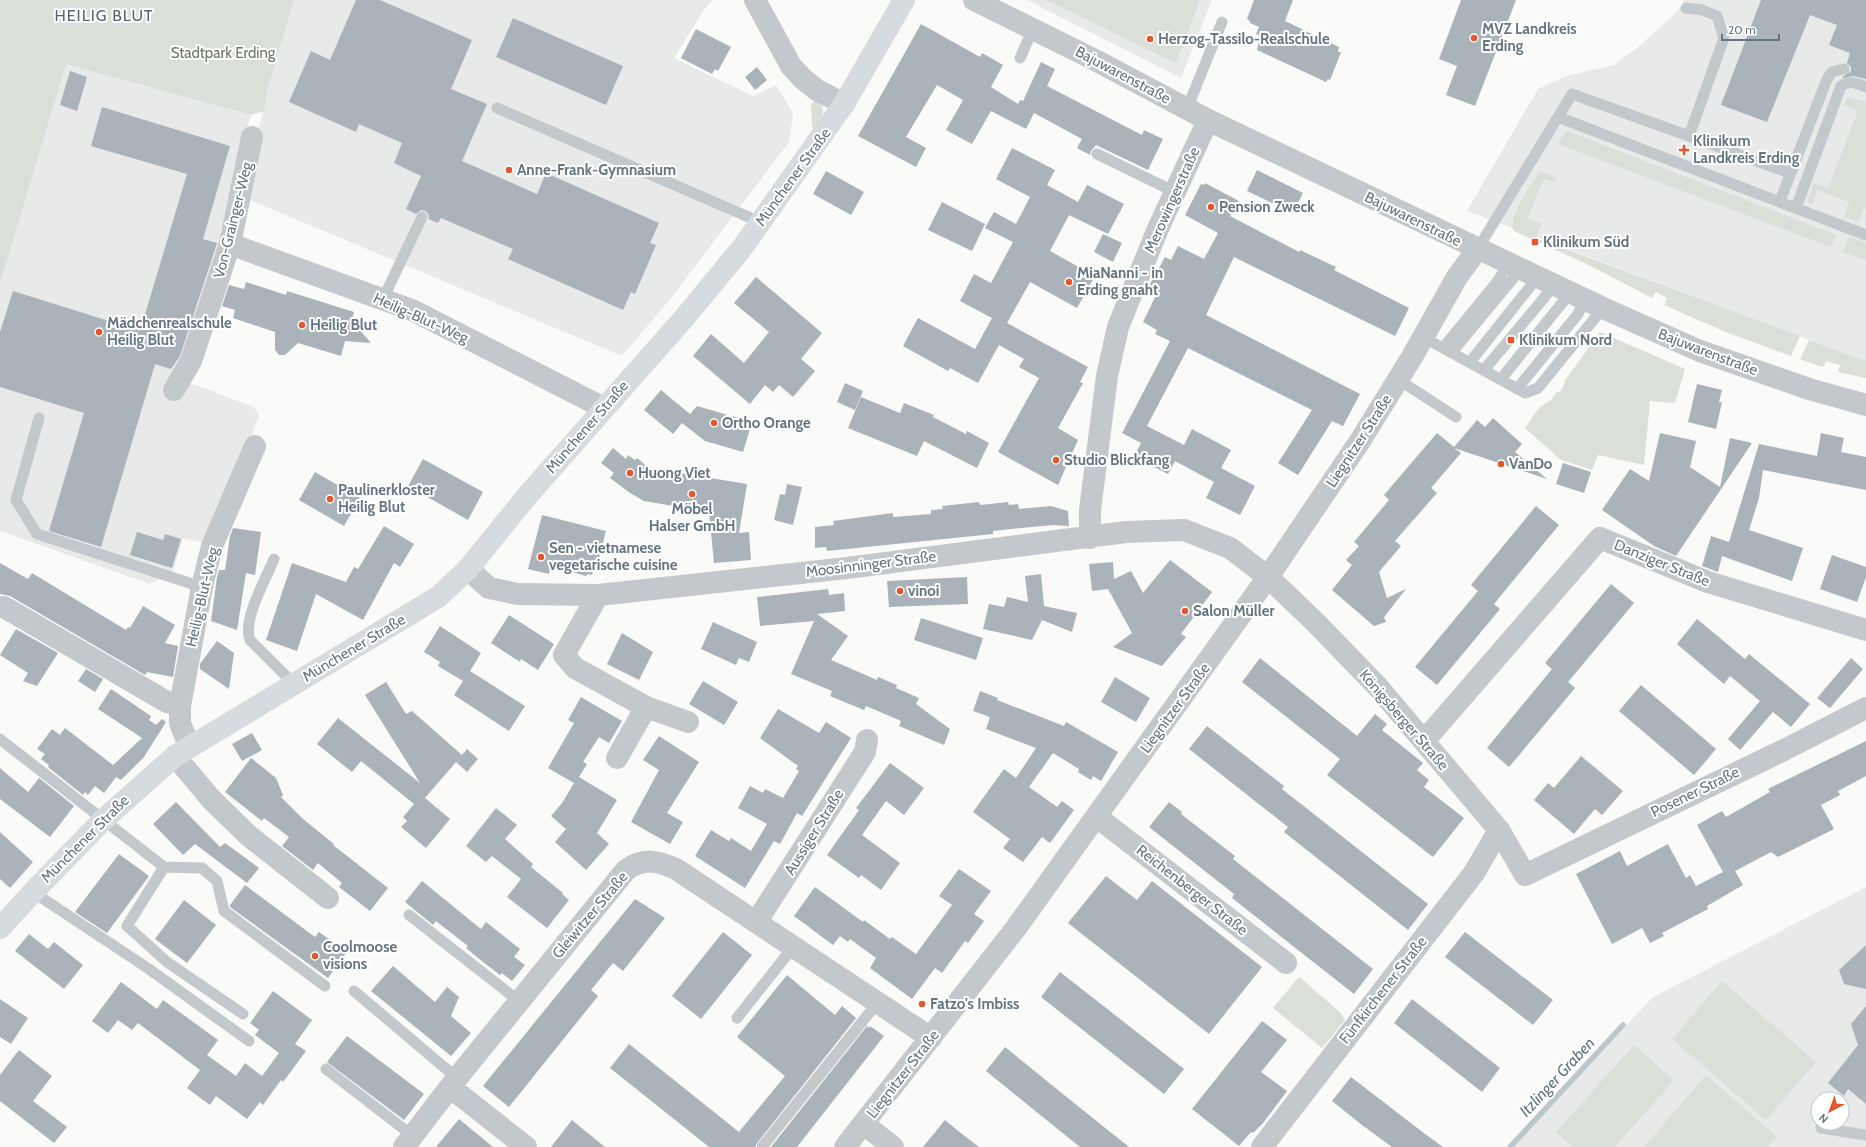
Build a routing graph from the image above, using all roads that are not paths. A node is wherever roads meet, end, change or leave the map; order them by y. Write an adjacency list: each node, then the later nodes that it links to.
1 (755, 0): 10 (street)
2 (904, 0): 10 (street, Münchener Straße)
3 (974, 0): 6 (street, Bajuwarenstraße)
4 (1686, 8): 15 (lane)
5 (1222, 22): 12 (lane)
6 (1033, 29): 7 (lane); 12 (street, Bajuwarenstraße)
7 (1020, 58)
8 (1844, 69): 20 (lane)
9 (1866, 86): 21 (lane)
10 (844, 104): 23 (street, Münchener Straße)
11 (497, 108): 23 (lane)
12 (1187, 110): 14 (street, Bajuwarenstraße)
13 (1558, 117): 15 (lane); 20 (lane); 26 (lane)
14 (1208, 120): 19 (street, Merowingerstraße); 26 (street, Bajuwarenstraße)
15 (1689, 136): 18 (lane)
16 (252, 137): 25 (street, Von-Grainger-Weg)
17 (1097, 154): 19 (lane)
18 (1784, 171)
19 (1175, 192): 42 (street, Merowingerstraße)
20 (1780, 201): 21 (lane)
21 (1796, 208): 24 (lane)
22 (422, 216): 28 (lane)
23 (760, 222): 38 (street, Münchener Straße)
24 (1866, 235)
25 (230, 244): 28 (street, Heilig-Blut-Weg); 36 (street, Von-Grainger-Weg)
26 (1477, 250): 27 (street, Bajuwarenstraße); 29 (street, Liegnitzer Straße)
27 (1553, 285): 30 (lane); 31 (lane); 32 (lane); 34 (lane); 35 (lane); 35 (lane); 37 (street, Bajuwarenstraße)
28 (383, 299): 38 (street, Heilig-Blut-Weg)
29 (1423, 337): 30 (lane); 33 (street, Liegnitzer Straße)
30 (1448, 350): 31 (lane)
31 (1470, 362): 32 (lane)
32 (1484, 370): 34 (lane)
33 (1399, 380): 39 (lane); 45 (street, Liegnitzer Straße)
34 (1501, 380): 35 (lane)
35 (1517, 388)
36 (174, 390)
37 (1866, 405)
38 (604, 408): 44 (street, Münchener Straße)
39 (1456, 417)
40 (39, 418): 46 (lane)
41 (255, 446): 46 (street, Heilig-Blut-Weg)
42 (1090, 538): 45 (street, Moosinninger Straße); 47 (street, Moosinninger Straße)
43 (274, 559): 50 (lane)
44 (468, 569): 47 (street, Moosinninger Straße); 50 (street, Münchener Straße)
45 (1268, 577): 57 (street, Königsberger Straße); 60 (street, Liegnitzer Straße)
46 (202, 587): 51 (street, Heilig-Blut-Weg)
47 (598, 595): 52 (street)
48 (4, 607): 51 (street)
49 (1866, 630): 57 (street, Danziger Straße)
50 (294, 684): 58 (street, Münchener Straße)
51 (180, 706): 58 (street, Heilig-Blut-Weg)
52 (646, 707): 54 (street); 59 (street)
53 (1866, 708): 64 (street, Posener Straße)
54 (688, 722)
55 (0, 739): 61 (lane)
56 (867, 740): 68 (street, Aussiger Straße)
57 (1424, 742): 62 (street, Königsberger Straße)
58 (182, 751): 61 (street, Münchener Straße); 66 (street)
59 (617, 758)
60 (1097, 817): 71 (street, Reichenberger Straße); 78 (street, Liegnitzer Straße)
61 (103, 820): 63 (lane); 65 (street, Münchener Straße)
62 (1499, 830): 64 (street, Königsberger Straße); 90 (street, Fünfkirchener Straße)
63 (164, 868): 72 (lane); 76 (lane)
64 (1525, 875)
65 (33, 892): 69 (street, Münchener Straße); 79 (lane)
66 (328, 898)
67 (409, 915): 74 (lane)
68 (757, 921): 70 (street, Gleiwitzer Straße); 74 (street, Gleiwitzer Straße)
69 (0, 928)
70 (794, 946): 75 (street, Gleiwitzer Straße); 77 (lane)
71 (1286, 963)
72 (325, 986)
73 (354, 991): 81 (lane)
74 (519, 1002): 81 (street, Gleiwitzer Straße)
75 (878, 1002): 78 (street, Gleiwitzer Straße); 87 (lane)
76 (243, 1014)
77 (737, 1018)
78 (931, 1038): 82 (street, Liegnitzer Straße)
79 (249, 1041)
80 (326, 1069): 85 (lane)
81 (454, 1083): 85 (street, Gleiwitzer Straße); 86 (street)
82 (864, 1124): 88 (street, Liegnitzer Straße); 89 (street)
83 (1840, 1131): 84 (lane)
84 (1866, 1135)
85 (408, 1141)
86 (526, 1147)
87 (762, 1147)
88 (845, 1147)
89 (893, 1147)
90 (1262, 1147)

